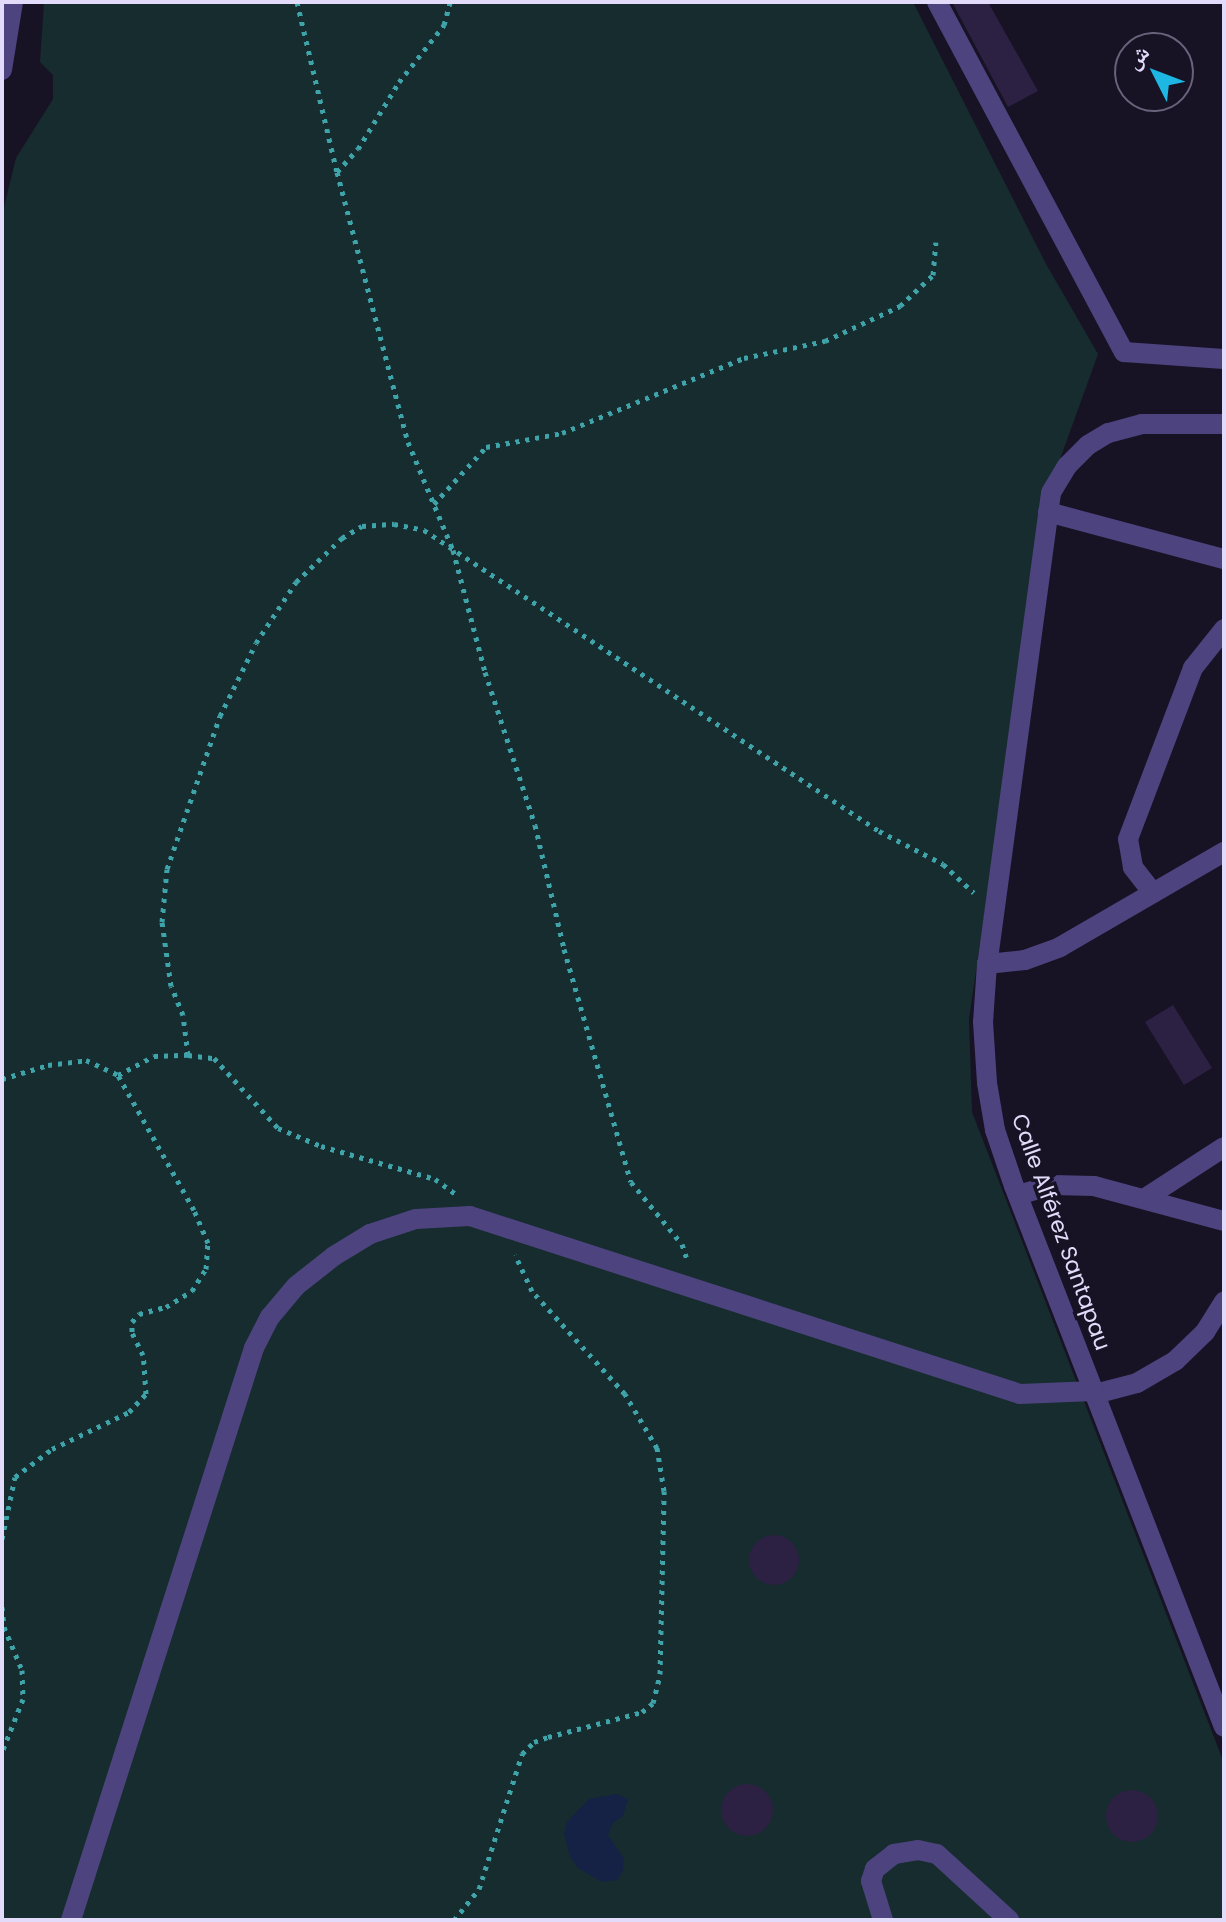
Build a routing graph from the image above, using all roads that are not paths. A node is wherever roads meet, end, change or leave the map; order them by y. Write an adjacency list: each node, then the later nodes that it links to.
1 (13, 2): 3 (street)
2 (937, 2): 4 (street)
3 (2, 70)
4 (1224, 359)
5 (1224, 424): 6 (street)
6 (1050, 502): 7 (street); 12 (street, Calle Alférez Santapau)
7 (1218, 557): 8 (street)
8 (1224, 576)
9 (1224, 629): 11 (street)
10 (1224, 852): 11 (street)
11 (1153, 893): 12 (street)
12 (987, 964): 14 (street, Calle Alférez Santapau)
13 (1224, 1147): 15 (street)
14 (1018, 1195): 15 (street); 18 (street, Calle Alférez Santapau)
15 (1144, 1199): 16 (street)
16 (1224, 1221)
17 (1224, 1301): 18 (street)
18 (1095, 1392): 19 (street, Calle Alférez Santapau); 20 (street)
19 (1224, 1727)
20 (71, 1920)
21 (883, 1920): 22 (street)
22 (1009, 1920)

